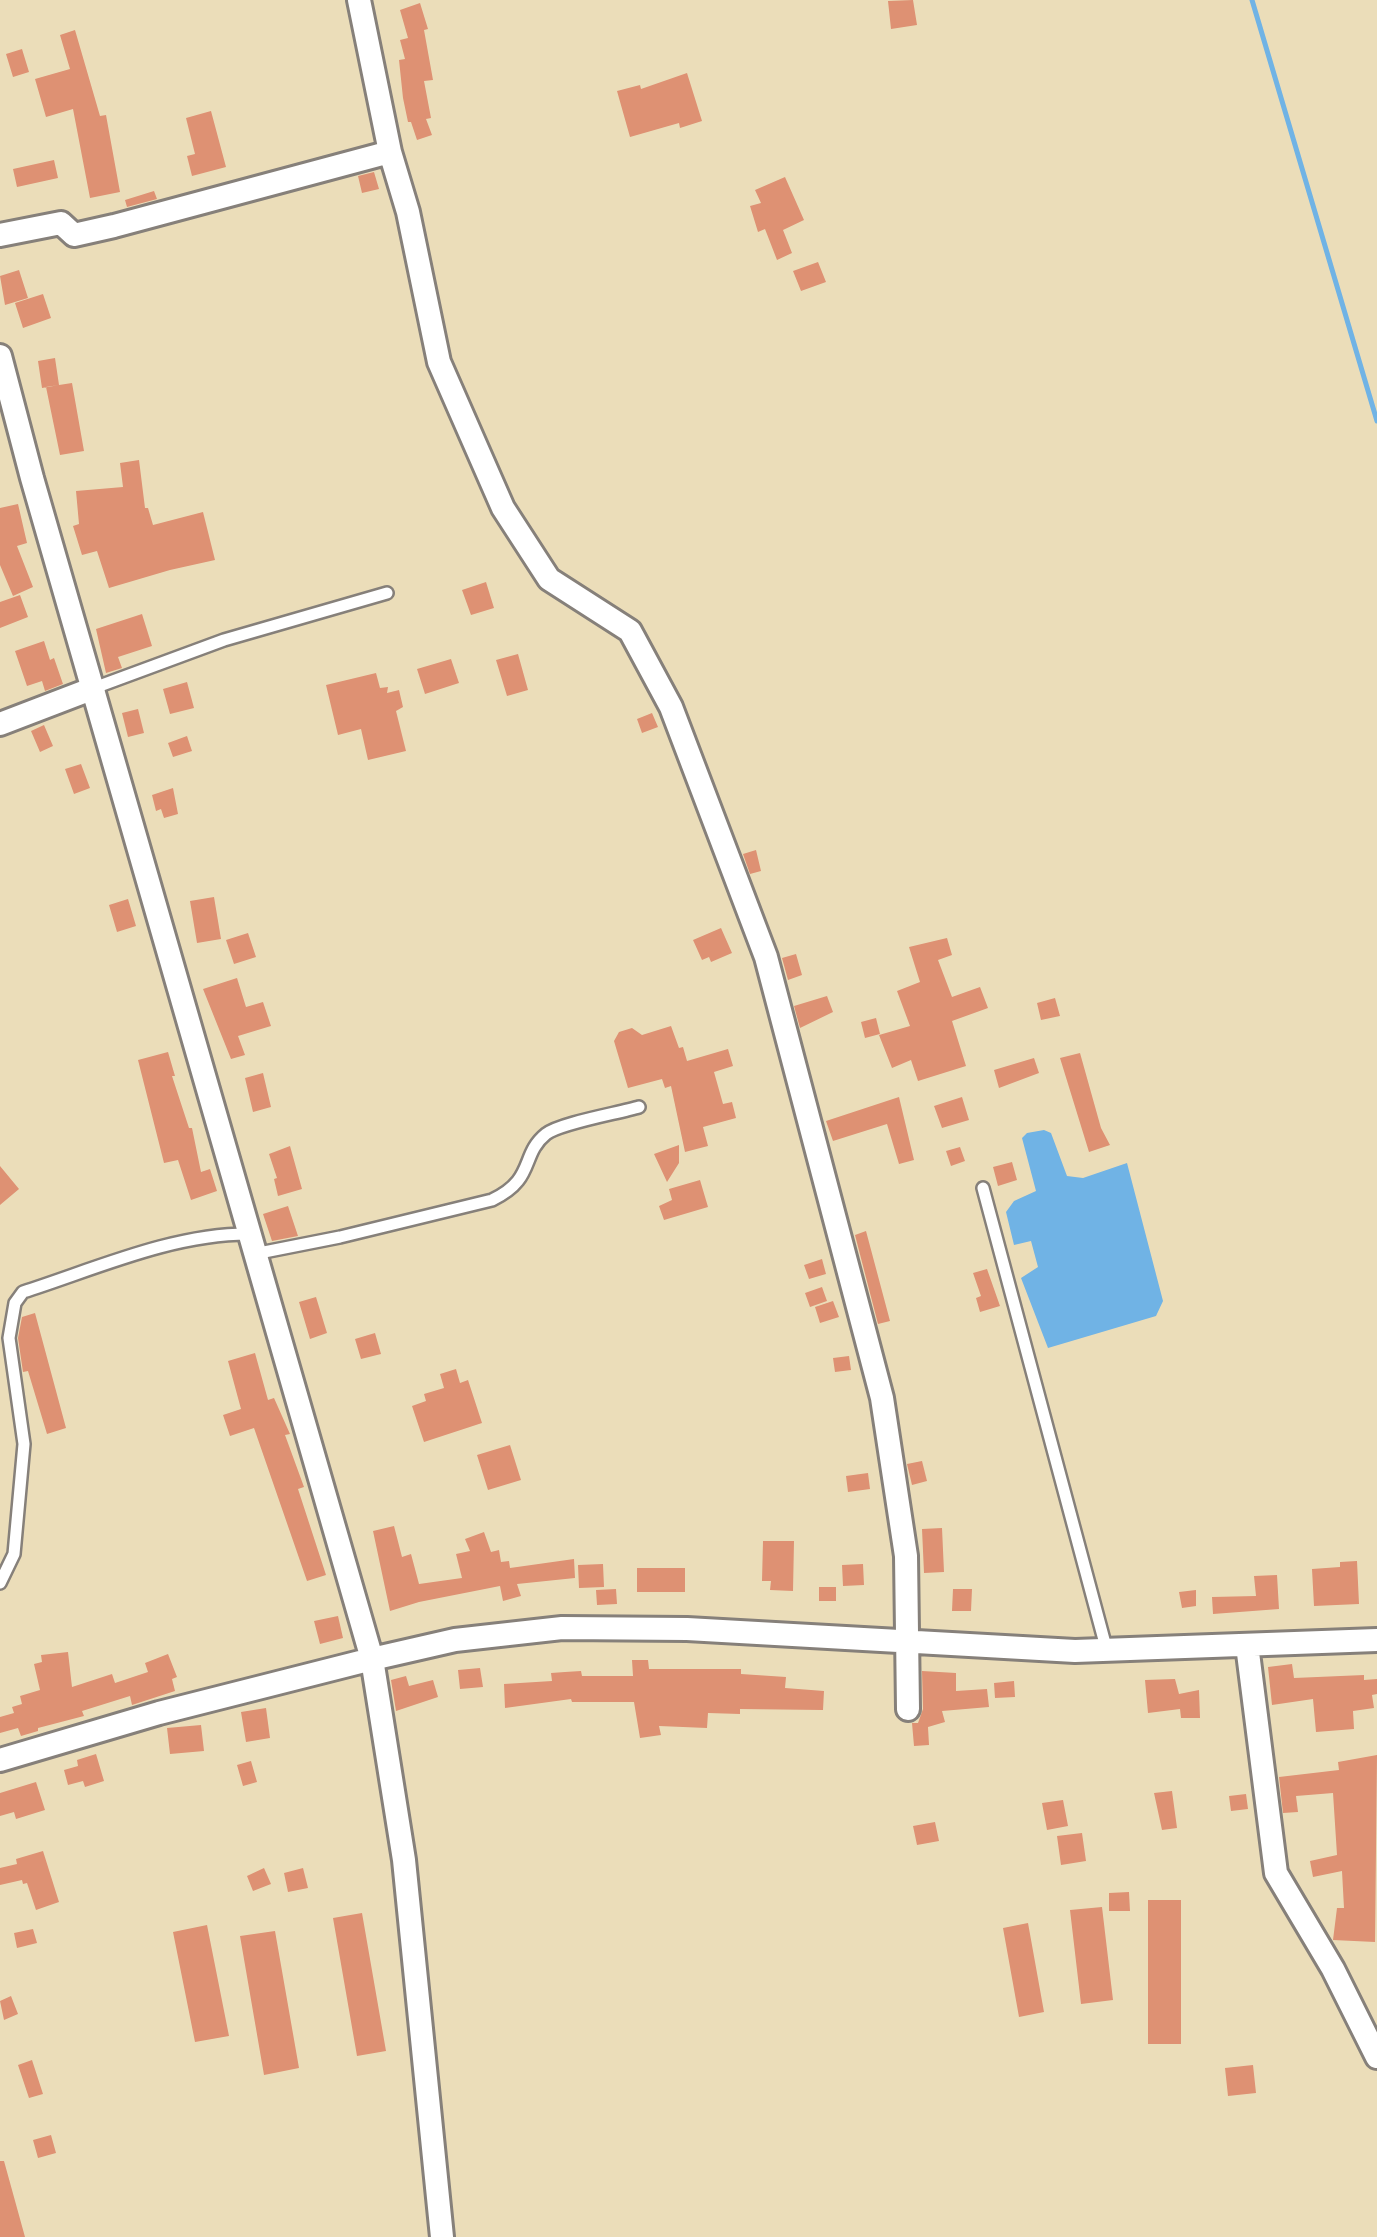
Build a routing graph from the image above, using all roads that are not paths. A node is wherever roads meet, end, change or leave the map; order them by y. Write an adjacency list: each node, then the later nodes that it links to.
1 (359, 0): 2 (street)
2 (390, 152): 3 (street); 13 (street)
3 (0, 234)
4 (0, 356): 6 (street)
5 (387, 593): 6 (lane)
6 (94, 688): 7 (street); 10 (street)
7 (0, 724)
8 (639, 1107): 10 (lane)
9 (983, 1188): 15 (lane)
10 (251, 1244): 11 (lane); 16 (street)
11 (0, 1584)
12 (1377, 1640): 14 (street)
13 (908, 1641): 15 (street); 16 (street); 17 (street)
14 (1247, 1646): 15 (street); 19 (street)
15 (1107, 1652)
16 (372, 1659): 18 (street); 20 (street)
17 (908, 1709)
18 (0, 1760)
19 (1377, 2057)
20 (442, 2237)

